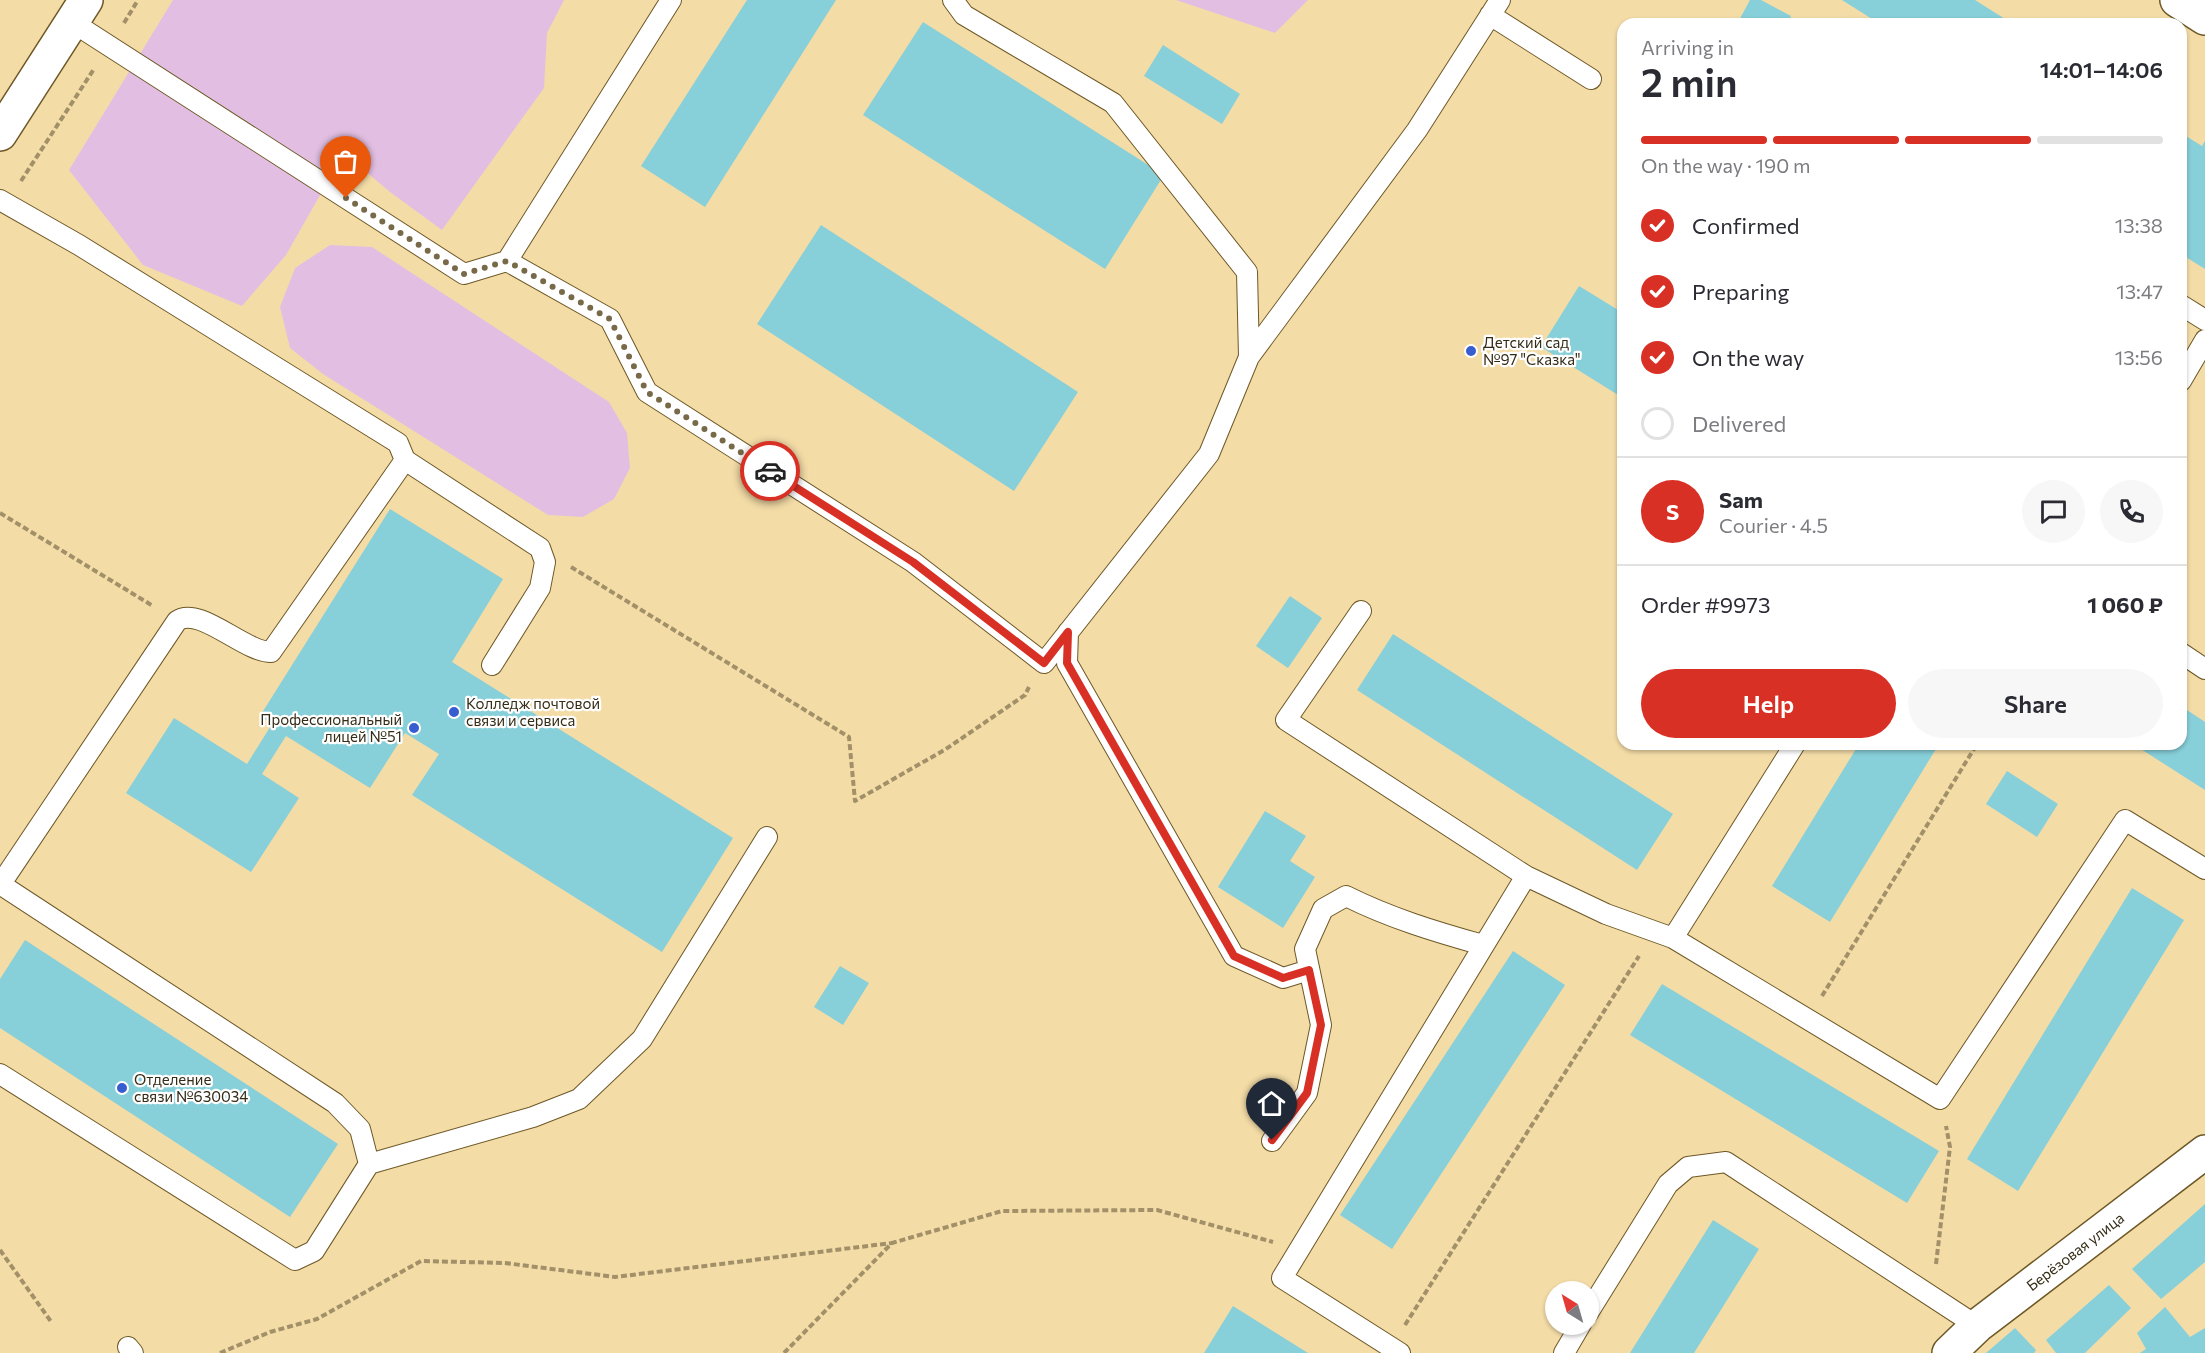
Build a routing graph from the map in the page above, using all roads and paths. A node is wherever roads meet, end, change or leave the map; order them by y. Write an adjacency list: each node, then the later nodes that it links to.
1 (138, 0): 8 (path)
2 (671, 0): 12 (lane)
3 (953, 0): 16 (lane)
4 (2176, 0): 7 (street)
5 (1495, 8): 9 (lane); 16 (lane)
6 (79, 11): 8 (lane); 10 (street)
7 (2205, 18)
8 (109, 46): 11 (path); 12 (lane)
9 (1591, 79)
10 (3, 122)
11 (3, 202): 18 (lane)
12 (507, 261): 25 (lane)
13 (2187, 309): 14 (lane)
14 (2205, 320)
15 (2205, 340): 17 (lane)
16 (1249, 357): 23 (lane)
17 (2187, 371)
18 (405, 460): 20 (lane); 22 (lane)
19 (0, 513): 22 (path)
20 (540, 548): 25 (path); 26 (lane)
21 (1361, 611): 32 (lane)
22 (177, 621): 33 (lane)
23 (1068, 632): 25 (lane); 37 (lane)
24 (2187, 657): 27 (lane)
25 (1044, 663)
26 (492, 665)
27 (2205, 669)
28 (1791, 750): 35 (lane)
29 (1973, 750): 38 (path)
30 (767, 837): 43 (lane)
31 (2205, 869): 40 (lane)
32 (1526, 876): 34 (lane); 36 (lane)
33 (0, 884): 43 (lane)
34 (1655, 930): 35 (lane); 52 (path)
35 (1673, 938): 38 (lane)
36 (1483, 945): 37 (lane); 45 (lane)
37 (1309, 970): 41 (lane)
38 (1808, 1019): 40 (lane)
39 (0, 1074): 43 (lane)
40 (1940, 1099): 48 (path)
41 (1272, 1140)
42 (2205, 1152): 50 (street, Берёзовая улица)
43 (369, 1164)
44 (892, 1243): 45 (path); 53 (path); 54 (path)
45 (1300, 1249): 52 (lane)
46 (0, 1250): 49 (path)
47 (1599, 1295): 48 (lane)
48 (1931, 1296): 50 (lane)
49 (52, 1323)
50 (1977, 1326): 56 (street, Берёзовая улица)
51 (1575, 1335): 55 (lane)
52 (1395, 1350)
53 (220, 1353)
54 (784, 1353)
55 (1564, 1353)
56 (1949, 1353)

